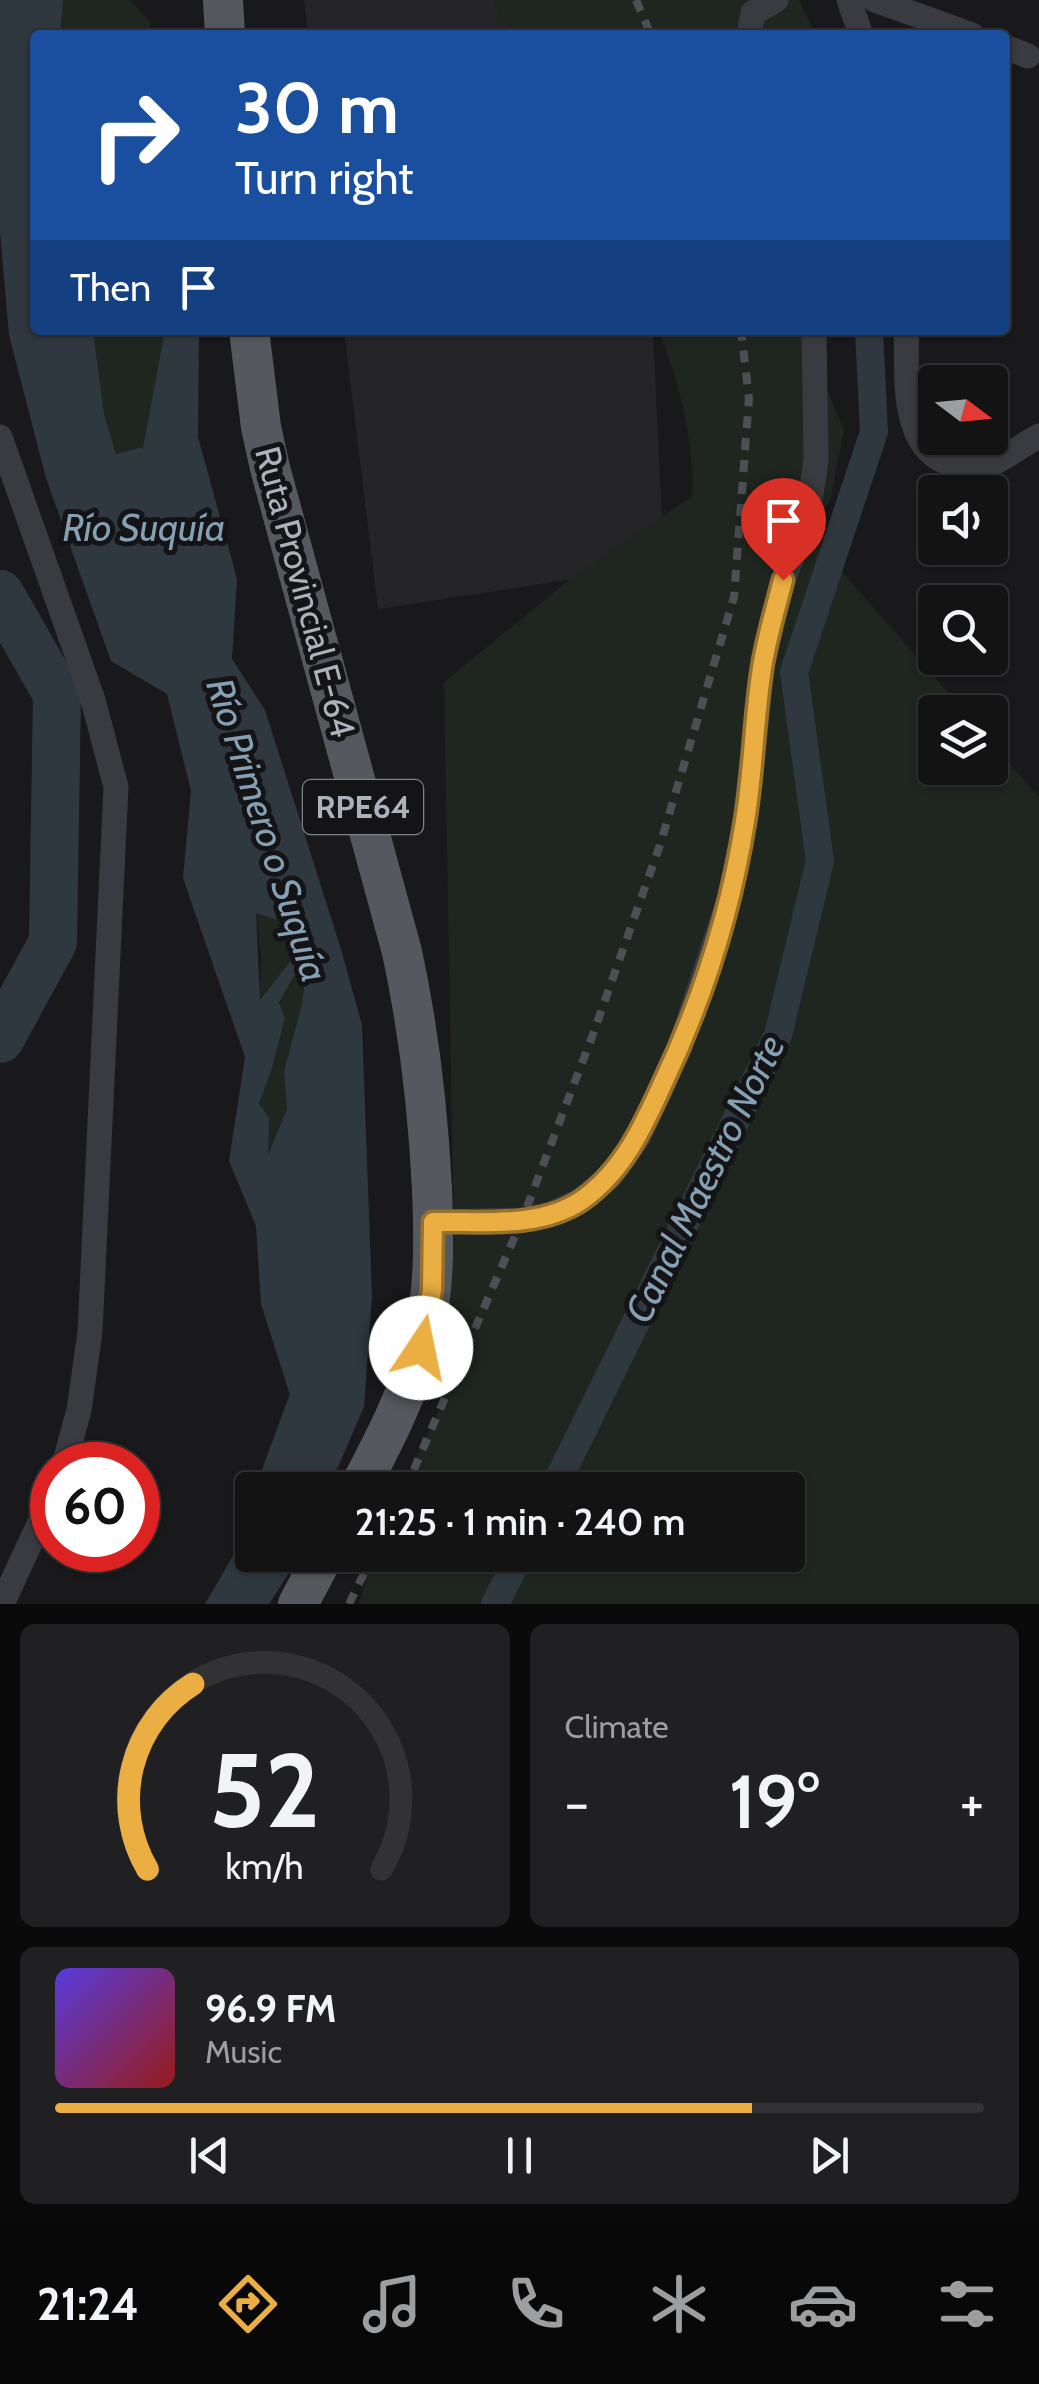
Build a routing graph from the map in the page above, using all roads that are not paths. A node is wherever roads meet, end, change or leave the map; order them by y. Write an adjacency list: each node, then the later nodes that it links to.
1 (222, 0): 5 (main road)
2 (776, 0): 6 (street)
3 (850, 0): 7 (street)
4 (874, 0): 8 (street)
5 (225, 30)
6 (749, 30)
7 (859, 30)
8 (958, 30)
9 (250, 335): 14 (main road, Ruta Provincial E-64 / RPE64)
10 (814, 335): 14 (street)
11 (906, 335): 13 (street)
12 (0, 436): 15 (street)
13 (1039, 436)
14 (433, 1222): 16 (main road, Ruta Provincial E-64 / RPE64)
15 (70, 1442)
16 (367, 1472)
17 (30, 1544): 19 (street)
18 (315, 1572): 20 (main road)
19 (2, 1604)
20 (298, 1604)

